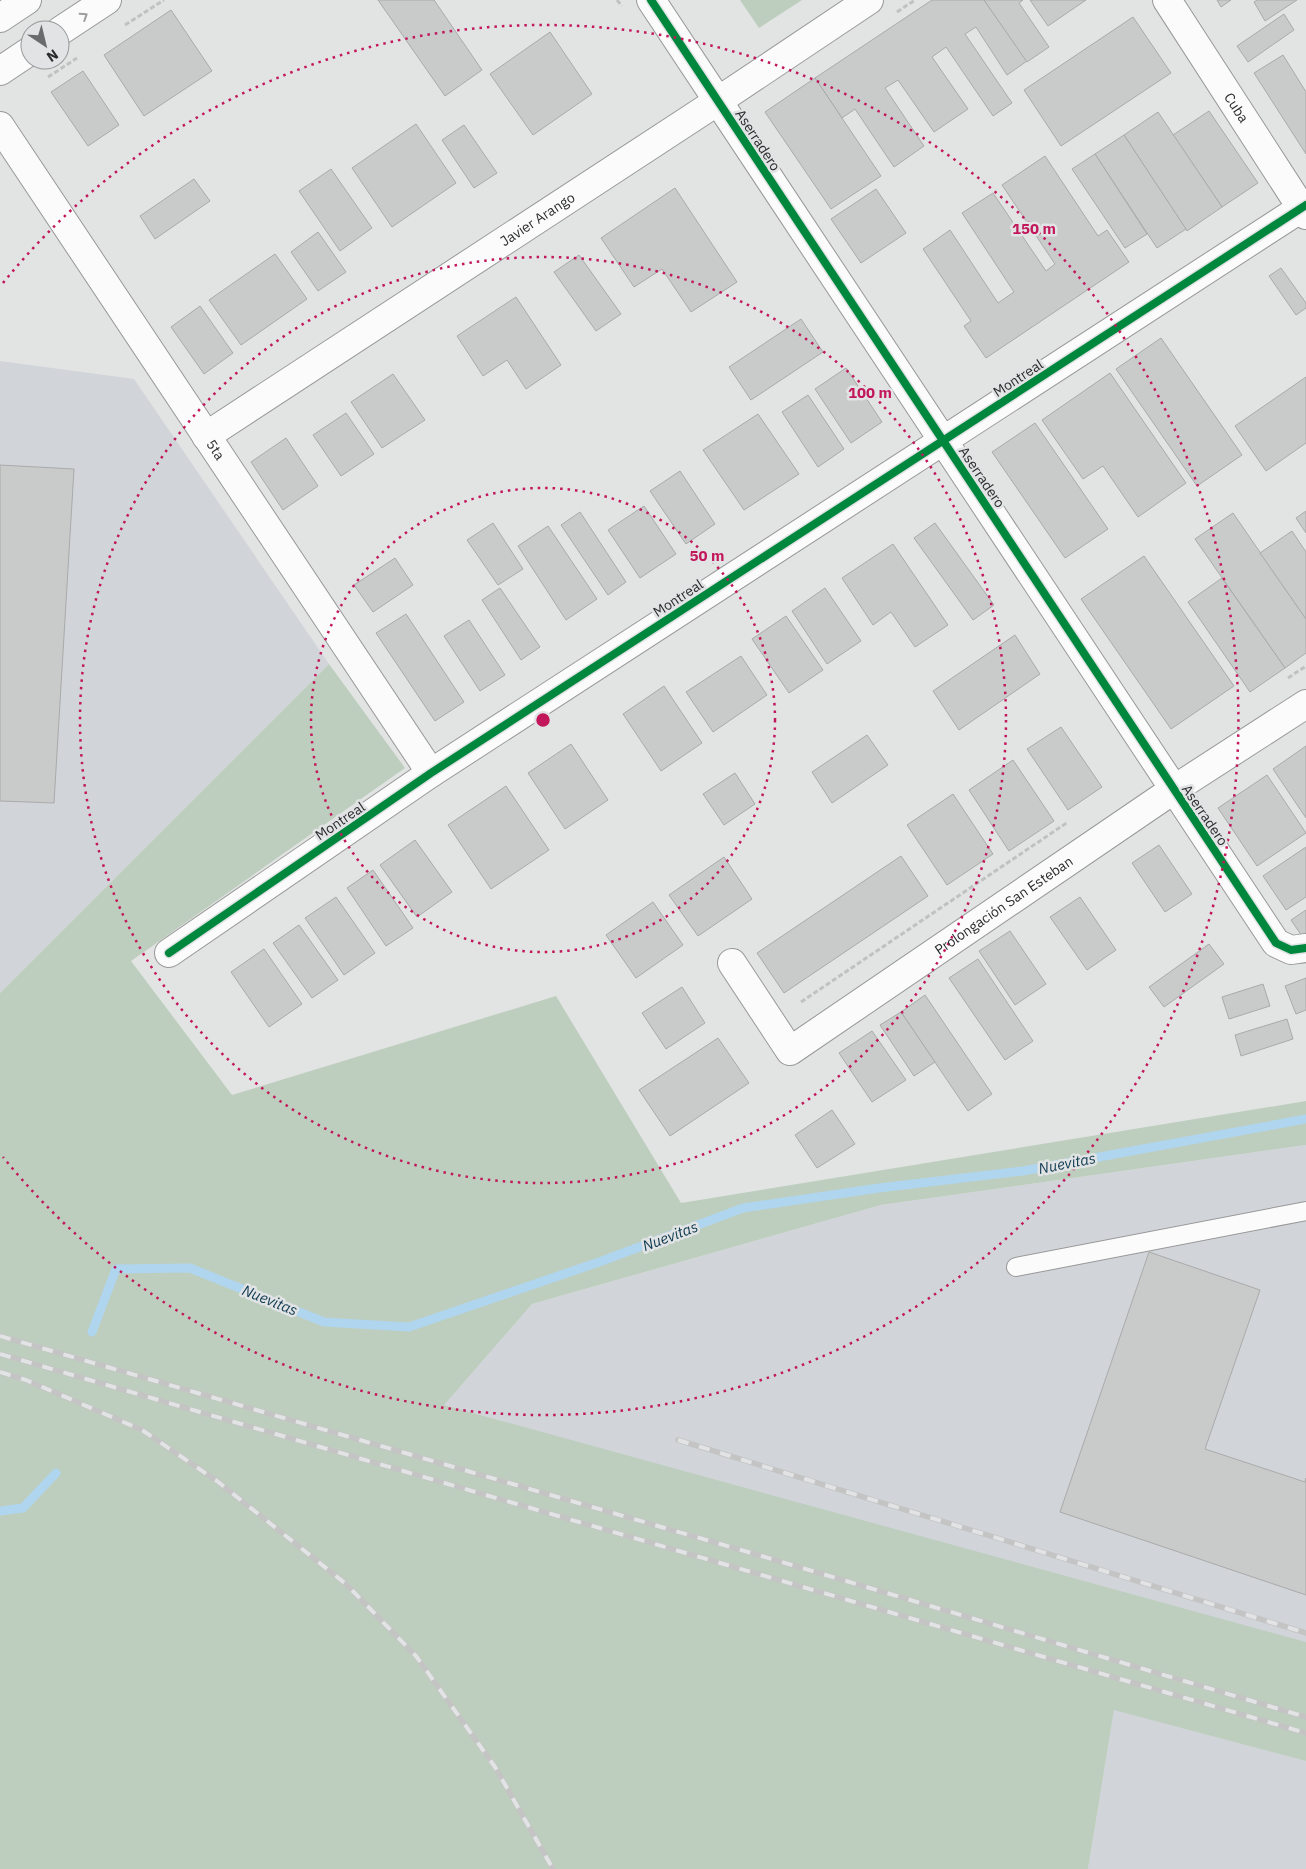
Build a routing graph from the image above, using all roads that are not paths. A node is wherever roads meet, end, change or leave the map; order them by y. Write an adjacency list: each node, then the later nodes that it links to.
1 (27, 0): 6 (street)
2 (107, 0): 7 (street, one-way to 2)
3 (651, 0): 10 (street, Aserradero)
4 (869, 0): 10 (street, Javier Arango)
5 (1167, 0): 12 (street, Cuba)
6 (0, 18)
7 (70, 24)
8 (20, 58): 9 (street)
9 (0, 71)
10 (718, 101): 13 (street, Javier Arango); 14 (street, Aserradero)
11 (0, 126): 13 (street, 5ta)
12 (1304, 209): 14 (street, Montreal)
13 (206, 436): 16 (street, 5ta)
14 (943, 442): 16 (street, Montreal); 17 (street, Aserradero)
15 (1306, 704): 17 (street, Prolongación San Esteban)
16 (431, 774): 19 (street, Montreal)
17 (1173, 790): 18 (street, Aserradero); 20 (street, Prolongación San Esteban)
18 (1306, 948)
19 (169, 953)
20 (732, 963)
21 (1306, 1211): 22 (lane)
22 (1016, 1268)

